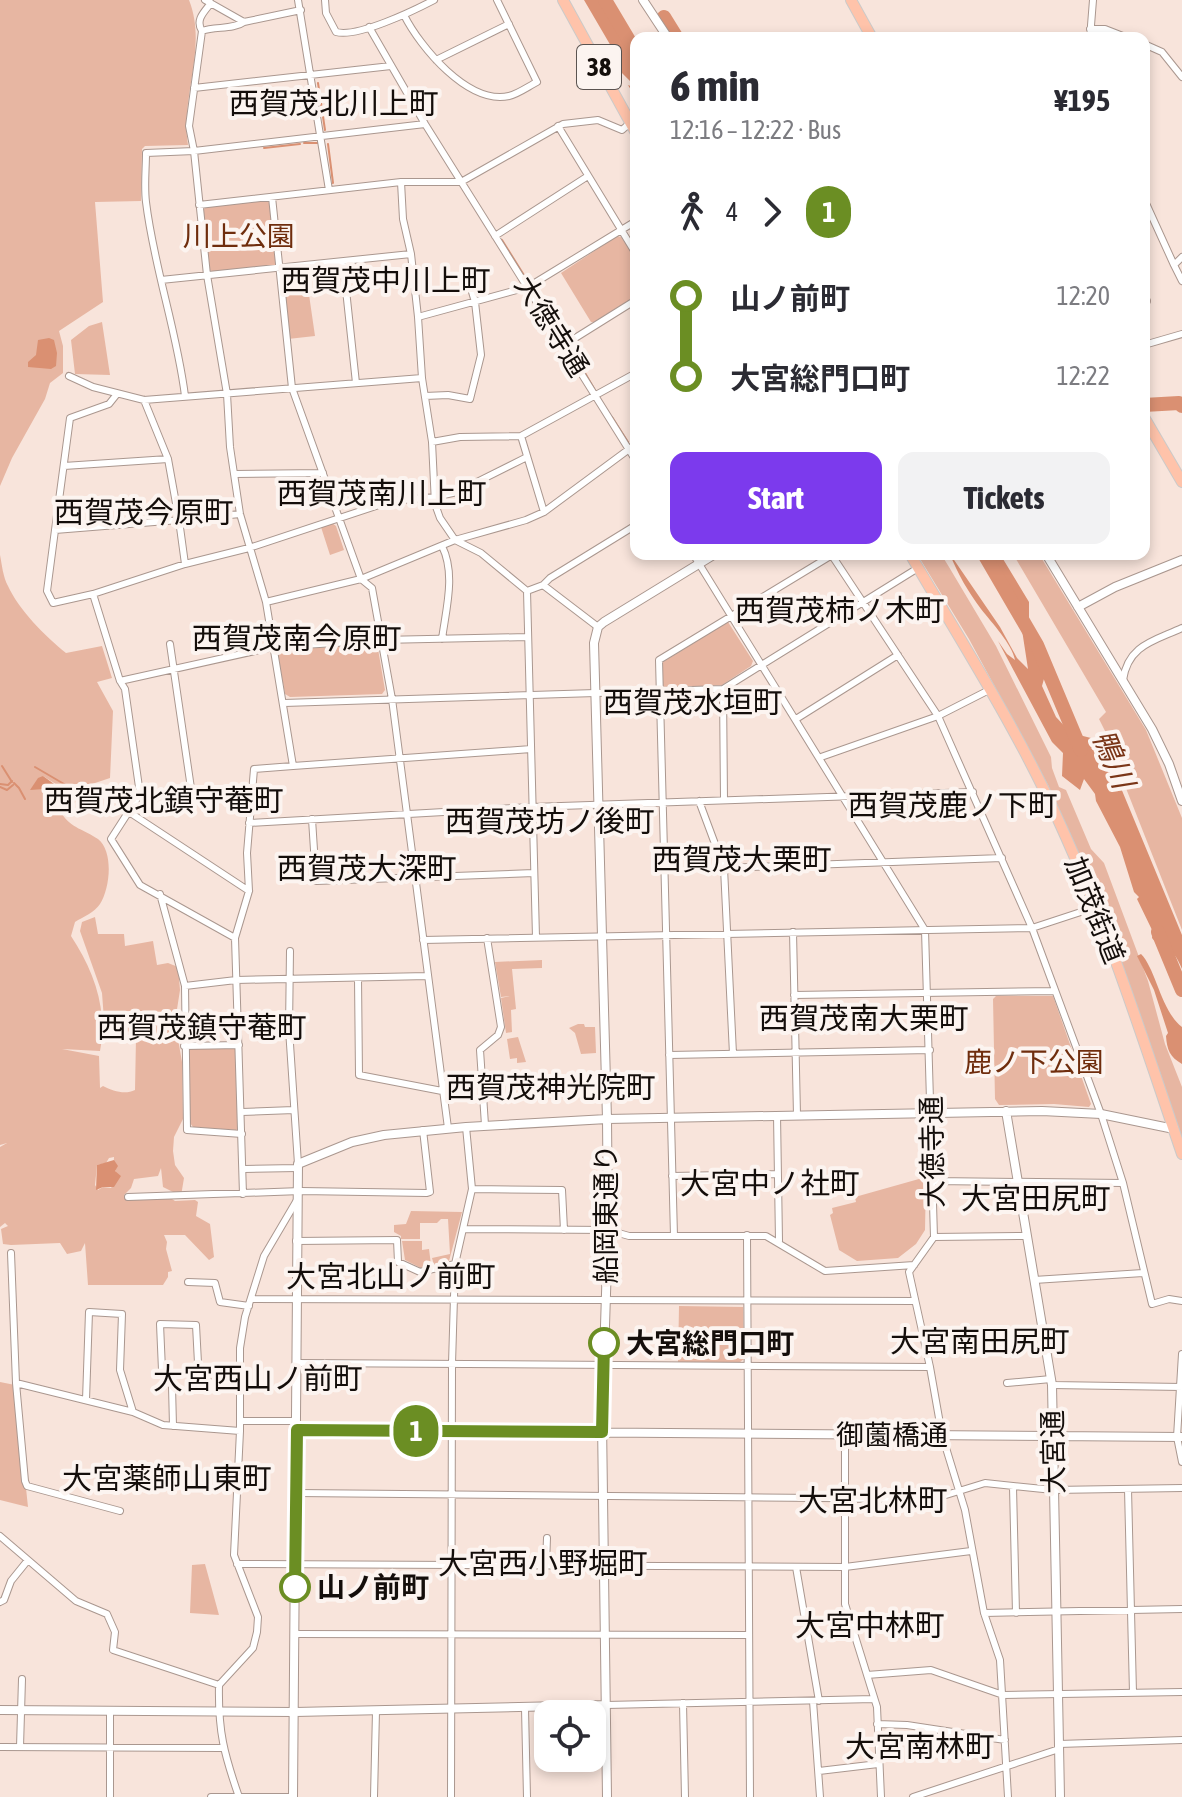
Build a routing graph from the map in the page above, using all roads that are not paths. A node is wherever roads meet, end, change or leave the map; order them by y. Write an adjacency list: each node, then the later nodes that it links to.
1 (298, 0): 10 (street)
2 (325, 0): 14 (street)
3 (434, 0): 11 (street)
4 (497, 0): 13 (street)
5 (563, 0): 28 (main road, 38)
6 (643, 0): 17 (street)
7 (851, 0): 18 (main road)
8 (1093, 0): 15 (street)
9 (208, 2): 12 (street); 16 (street)
10 (301, 10): 12 (street); 23 (street)
11 (404, 15): 14 (street); 21 (street)
12 (244, 22): 16 (street)
13 (509, 24): 21 (street); 21 (street)
14 (369, 27): 22 (street, 大徳寺通)
15 (1090, 29): 19 (street)
16 (202, 31): 25 (street)
17 (664, 32)
18 (869, 32)
19 (1113, 32)
20 (1150, 47): 24 (street)
21 (436, 60)
22 (391, 66): 23 (street); 26 (street, 大徳寺通)
23 (312, 75): 25 (street); 30 (street)
24 (1182, 77)
25 (194, 88): 31 (street)
26 (425, 124): 30 (street); 34 (street, 大徳寺通)
27 (558, 126): 29 (street); 32 (street); 34 (street)
28 (630, 129)
29 (630, 131)
30 (321, 136): 31 (street); 35 (street)
31 (194, 151): 37 (street); 50 (street)
32 (588, 176): 40 (street); 41 (street)
33 (401, 182): 34 (street); 35 (street); 43 (street)
34 (461, 182): 41 (street, 大徳寺通)
35 (329, 190): 36 (street)
36 (272, 197): 37 (street); 47 (street)
37 (199, 205): 48 (street)
38 (1150, 212): 46 (street)
39 (630, 225): 40 (street)
40 (621, 231): 42 (street); 52 (street)
41 (495, 236): 52 (street, 大徳寺通)
42 (630, 245)
43 (411, 254): 45 (street); 55 (street)
44 (1182, 257): 46 (street)
45 (343, 262): 47 (street); 62 (street)
46 (1174, 265): 51 (street)
47 (280, 269): 48 (street); 63 (street)
48 (207, 275): 50 (street); 65 (street)
49 (467, 275): 53 (street)
50 (161, 280): 66 (street)
51 (1182, 281)
52 (528, 287): 53 (street); 58 (street, 大徳寺通)
53 (475, 302): 55 (street); 67 (street)
54 (630, 304): 58 (street)
55 (418, 317): 61 (street)
56 (1182, 334): 57 (street)
57 (1150, 343)
58 (564, 345): 68 (street, 大徳寺通)
59 (69, 376): 64 (street)
60 (630, 377): 68 (street)
61 (422, 378): 62 (street); 67 (street)
62 (356, 383): 63 (street)
63 (292, 388): 65 (street); 77 (street)
64 (117, 394): 69 (street); 76 (street)
65 (227, 394): 66 (street); 78 (street)
66 (185, 396): 69 (street)
67 (425, 396): 72 (street)
68 (596, 397): 70 (street); 73 (street, 大徳寺通)
69 (144, 400): 75 (street)
70 (521, 436): 72 (street); 74 (street)
71 (1150, 436): 79 (main road)
72 (432, 442): 80 (street)
73 (629, 449): 81 (street)
74 (527, 457): 80 (street); 81 (street)
75 (168, 459): 76 (street); 84 (street)
76 (64, 466): 86 (street)
77 (323, 473): 78 (street); 83 (street)
78 (235, 474): 82 (street)
79 (1182, 482)
80 (435, 497): 83 (street); 87 (street)
81 (544, 512): 87 (street)
82 (240, 514): 84 (street); 89 (street)
83 (339, 518): 89 (street); 100 (street)
84 (179, 520): 86 (street); 97 (street)
85 (630, 529): 101 (street)
86 (55, 530): 103 (street)
87 (455, 540): 88 (street); 102 (street)
88 (442, 546): 100 (street); 111 (street)
89 (249, 548): 97 (street); 105 (street)
90 (697, 560): 98 (street, 大徳寺通)
91 (705, 560): 98 (street)
92 (824, 560): 107 (street)
93 (835, 560): 104 (street)
94 (913, 560): 99 (main road, 加茂街道)
95 (1050, 560): 106 (street)
96 (1182, 560): 106 (street)
97 (185, 564): 103 (street)
98 (699, 564): 107 (street, 大徳寺通); 108 (street)
99 (918, 568): 104 (street); 121 (main road, 加茂街道)
100 (361, 579): 105 (street); 112 (street)
101 (543, 585): 102 (street); 108 (street)
102 (527, 591): 110 (street)
103 (93, 594): 119 (street)
104 (863, 601): 115 (street); 116 (street)
105 (266, 602): 114 (street)
106 (1078, 607): 118 (street)
107 (731, 615): 116 (street, 大徳寺通); 122 (street)
108 (598, 627): 123 (street, 船岡東通り)
109 (1182, 628): 118 (street)
110 (527, 637): 111 (street); 124 (street)
111 (442, 639): 112 (street)
112 (381, 640): 114 (street); 125 (street)
113 (170, 644): 117 (street)
114 (273, 647): 117 (street); 126 (street)
115 (898, 655): 127 (street); 128 (street)
116 (761, 665): 120 (street); 128 (street, 大徳寺通)
117 (175, 668): 119 (street); 134 (street)
118 (1123, 680): 138 (street)
119 (120, 681): 134 (street)
120 (723, 689): 122 (street); 136 (street)
121 (991, 689): 127 (street); 153 (main road, 加茂街道)
122 (660, 691): 123 (street); 139 (street)
123 (595, 692): 124 (street); 140 (street, 船岡東通り)
124 (528, 694): 125 (street); 129 (street)
125 (392, 699): 126 (street); 131 (street)
126 (284, 703): 132 (street)
127 (938, 716): 130 (street); 133 (street)
128 (796, 719): 130 (street, 大徳寺通)
129 (531, 749): 131 (street); 141 (street)
130 (821, 757): 135 (street, 大徳寺通)
131 (399, 758): 132 (street); 143 (street)
132 (293, 766): 145 (street)
133 (973, 792): 135 (street); 146 (street)
134 (140, 794): 142 (street)
135 (844, 795): 136 (street); 147 (street, 大徳寺通)
136 (724, 800): 137 (street)
137 (699, 801): 139 (street); 148 (street)
138 (1182, 801)
139 (661, 803): 140 (street); 158 (street)
140 (598, 805): 141 (street); 159 (street, 船岡東通り)
141 (532, 807): 143 (street); 149 (street)
142 (129, 812): 151 (street); 152 (street)
143 (406, 815): 144 (street); 150 (street)
144 (312, 819): 145 (street); 150 (street)
145 (249, 823): 151 (street)
146 (1002, 858): 147 (street); 154 (street)
147 (884, 862): 148 (street); 155 (street, 大徳寺通)
148 (724, 868): 157 (street)
149 (534, 873): 150 (street); 160 (street)
150 (414, 877): 163 (street)
151 (249, 891): 161 (street)
152 (160, 894): 161 (street); 169 (street)
153 (1096, 907): 154 (street); 192 (main road, 加茂街道)
154 (1032, 928): 155 (street); 170 (street)
155 (925, 930): 156 (street); 171 (street, 大徳寺通)
156 (793, 932): 157 (street); 172 (street)
157 (728, 933): 158 (street); 177 (street)
158 (666, 935): 159 (street); 178 (street)
159 (601, 936): 160 (street); 188 (street, 船岡東通り)
160 (536, 937): 162 (street)
161 (235, 938): 168 (street)
162 (487, 938): 163 (street); 189 (street)
163 (423, 940): 165 (street)
164 (290, 951): 167 (street)
165 (428, 976): 166 (street); 179 (street)
166 (358, 978): 167 (street); 179 (street)
167 (290, 979): 168 (street); 180 (street)
168 (236, 980): 169 (street); 173 (street)
169 (185, 986): 174 (street)
170 (1055, 991): 171 (street); 184 (street)
171 (929, 993): 172 (street); 175 (street, 大徳寺通)
172 (794, 995): 176 (street)
173 (239, 1045): 174 (street); 182 (street)
174 (184, 1046): 194 (street)
175 (930, 1050): 176 (street); 183 (street, 大徳寺通)
176 (796, 1053): 177 (street); 186 (street)
177 (733, 1054): 178 (street)
178 (669, 1055): 187 (street)
179 (442, 1091): 191 (street)
180 (294, 1110): 182 (street); 196 (street)
181 (1006, 1111): 183 (street); 184 (street); 201 (street, 大宮通)
182 (242, 1112): 194 (street)
183 (931, 1112): 186 (street); 200 (street, 大徳寺通)
184 (1101, 1114): 192 (street); 202 (street)
185 (777, 1115): 186 (street); 187 (street); 198 (street)
186 (797, 1115)
187 (672, 1118): 188 (street); 199 (street)
188 (607, 1119): 189 (street); 209 (street, 船岡東通り)
189 (485, 1125): 190 (street)
190 (466, 1127): 191 (street); 203 (street)
191 (448, 1128): 193 (street)
192 (1174, 1129): 195 (main road, 加茂街道)
193 (423, 1130): 196 (street); 205 (street)
194 (242, 1134): 197 (street)
195 (1182, 1154)
196 (297, 1166): 197 (street); 205 (street)
197 (244, 1169): 204 (street)
198 (778, 1174): 199 (street); 215 (street)
199 (672, 1176): 211 (street)
200 (933, 1181): 201 (street); 213 (street, 大徳寺通)
201 (1018, 1181): 202 (street); 212 (street, 大宮通)
202 (1123, 1183): 219 (street)
203 (472, 1189): 207 (street); 208 (street)
204 (243, 1194): 205 (street); 206 (street)
205 (297, 1196): 214 (street); 228 (street)
206 (128, 1197)
207 (464, 1229): 208 (street); 217 (street)
208 (564, 1230): 209 (street)
209 (608, 1230): 211 (street); 224 (street, 船岡東通り)
210 (747, 1235): 211 (street); 215 (street); 225 (street)
211 (674, 1236)
212 (1026, 1236): 213 (street); 220 (street, 大宮通)
213 (934, 1237): 218 (street, 大徳寺通)
214 (296, 1241): 217 (street); 222 (street)
215 (779, 1241): 218 (street)
216 (11, 1253): 237 (street)
217 (455, 1264): 223 (street)
218 (914, 1265): 226 (street)
219 (1143, 1273): 220 (street); 227 (street)
220 (1034, 1280): 236 (street, 大宮通)
221 (188, 1282): 228 (street)
222 (296, 1299): 223 (street); 228 (street); 230 (street)
223 (453, 1300): 224 (street); 231 (street)
224 (605, 1300): 225 (street); 232 (street, 船岡東通り)
225 (747, 1300): 226 (street); 233 (street)
226 (915, 1301): 234 (street)
227 (1182, 1301)
228 (250, 1302): 235 (street)
229 (1182, 1354): 239 (street)
230 (296, 1363): 231 (street); 244 (street)
231 (452, 1364): 232 (street); 246 (street)
232 (604, 1365): 233 (street); 247 (street, 船岡東通り)
233 (747, 1367): 234 (street); 248 (street)
234 (930, 1367): 250 (street)
235 (238, 1378): 242 (street); 243 (street)
236 (1052, 1382): 238 (street); 239 (street); 251 (street, 大宮通)
237 (16, 1383): 240 (street); 264 (street)
238 (1007, 1383)
239 (1181, 1387): 252 (street)
240 (86, 1400): 241 (street); 241 (street)
241 (133, 1412): 243 (street)
242 (240, 1421): 244 (street); 245 (street)
243 (173, 1426): 245 (street)
244 (296, 1426): 246 (street, 御薗橋通); 259 (street)
245 (240, 1431): 269 (street)
246 (453, 1431): 247 (street, 御薗橋通); 260 (street)
247 (602, 1432): 248 (street, 御薗橋通); 261 (street, 船岡東通り)
248 (748, 1434): 249 (street, 御薗橋通); 262 (street)
249 (845, 1434): 250 (street, 御薗橋通); 263 (street)
250 (942, 1435): 251 (street, 御薗橋通); 258 (street)
251 (1051, 1436): 252 (street, 御薗橋通); 257 (street, 大宮通)
252 (1180, 1437): 253 (street)
253 (1182, 1462)
254 (1013, 1487): 257 (street); 258 (street); 282 (street)
255 (1182, 1488): 256 (street)
256 (1128, 1489): 257 (street); 279 (street)
257 (1053, 1490): 280 (street, 大宮通)
258 (958, 1491): 263 (street); 267 (street)
259 (296, 1493): 260 (street); 270 (street)
260 (452, 1495): 261 (street); 271 (street)
261 (603, 1497): 262 (street); 273 (street, 船岡東通り)
262 (748, 1498): 263 (street); 274 (street)
263 (845, 1499): 276 (street)
264 (120, 1511)
265 (0, 1536): 268 (street)
266 (547, 1538): 272 (street)
267 (971, 1551): 276 (street); 281 (street)
268 (28, 1560): 277 (street); 289 (street)
269 (237, 1564): 270 (street); 289 (street)
270 (296, 1564): 271 (street); 283 (street)
271 (452, 1565): 272 (street); 284 (street)
272 (546, 1565): 273 (street)
273 (604, 1566): 274 (street); 286 (street, 船岡東通り)
274 (749, 1567): 275 (street); 285 (street)
275 (796, 1567): 276 (street); 296 (street)
276 (845, 1567): 287 (street)
277 (0, 1602)
278 (1182, 1609): 279 (street)
279 (1130, 1610): 280 (street); 291 (street)
280 (1055, 1612): 282 (street); 293 (street, 大宮通)
281 (984, 1613): 282 (street); 292 (street)
282 (1016, 1613)
283 (295, 1634): 284 (street); 308 (street)
284 (452, 1635): 286 (street); 300 (street)
285 (749, 1635): 286 (street); 297 (street)
286 (605, 1636): 295 (street, 船岡東通り)
287 (867, 1675): 292 (street); 294 (street)
288 (22, 1679): 304 (street)
289 (219, 1685): 307 (street)
290 (1182, 1692): 291 (street)
291 (1133, 1693): 293 (street)
292 (1003, 1695): 293 (street); 310 (street)
293 (1058, 1696): 312 (street, 大宮通)
294 (874, 1699): 296 (street); 309 (street)
295 (606, 1700)
296 (816, 1701): 297 (street); 319 (street)
297 (750, 1702): 298 (street); 329 (street)
298 (683, 1703): 299 (street); 328 (street)
299 (606, 1705): 327 (street, 船岡東通り)
300 (451, 1708): 301 (street); 306 (street); 325 (street)
301 (525, 1708): 302 (street); 326 (street)
302 (534, 1708)
303 (0, 1710): 304 (street)
304 (21, 1710): 305 (street); 314 (street)
305 (110, 1711): 307 (street); 315 (street)
306 (376, 1711): 308 (street); 324 (street)
307 (218, 1712): 308 (street); 316 (street)
308 (295, 1712): 323 (street)
309 (877, 1724): 310 (street); 317 (street)
310 (1005, 1740): 318 (street)
311 (1182, 1740): 312 (street)
312 (1059, 1746): 318 (street); 334 (street, 大宮通)
313 (0, 1747): 314 (street)
314 (20, 1747): 315 (street)
315 (110, 1747): 316 (street); 320 (street)
316 (222, 1748): 322 (street)
317 (878, 1764): 319 (street); 331 (street)
318 (1007, 1767): 332 (street); 333 (street)
319 (819, 1771): 330 (street)
320 (110, 1797)
321 (211, 1797): 322 (street)
322 (239, 1797): 323 (street)
323 (293, 1797)
324 (374, 1797)
325 (451, 1797)
326 (527, 1797)
327 (607, 1797)
328 (685, 1797)
329 (750, 1797)
330 (820, 1797)
331 (881, 1797)
332 (913, 1797)
333 (1008, 1797)
334 (1060, 1797)

